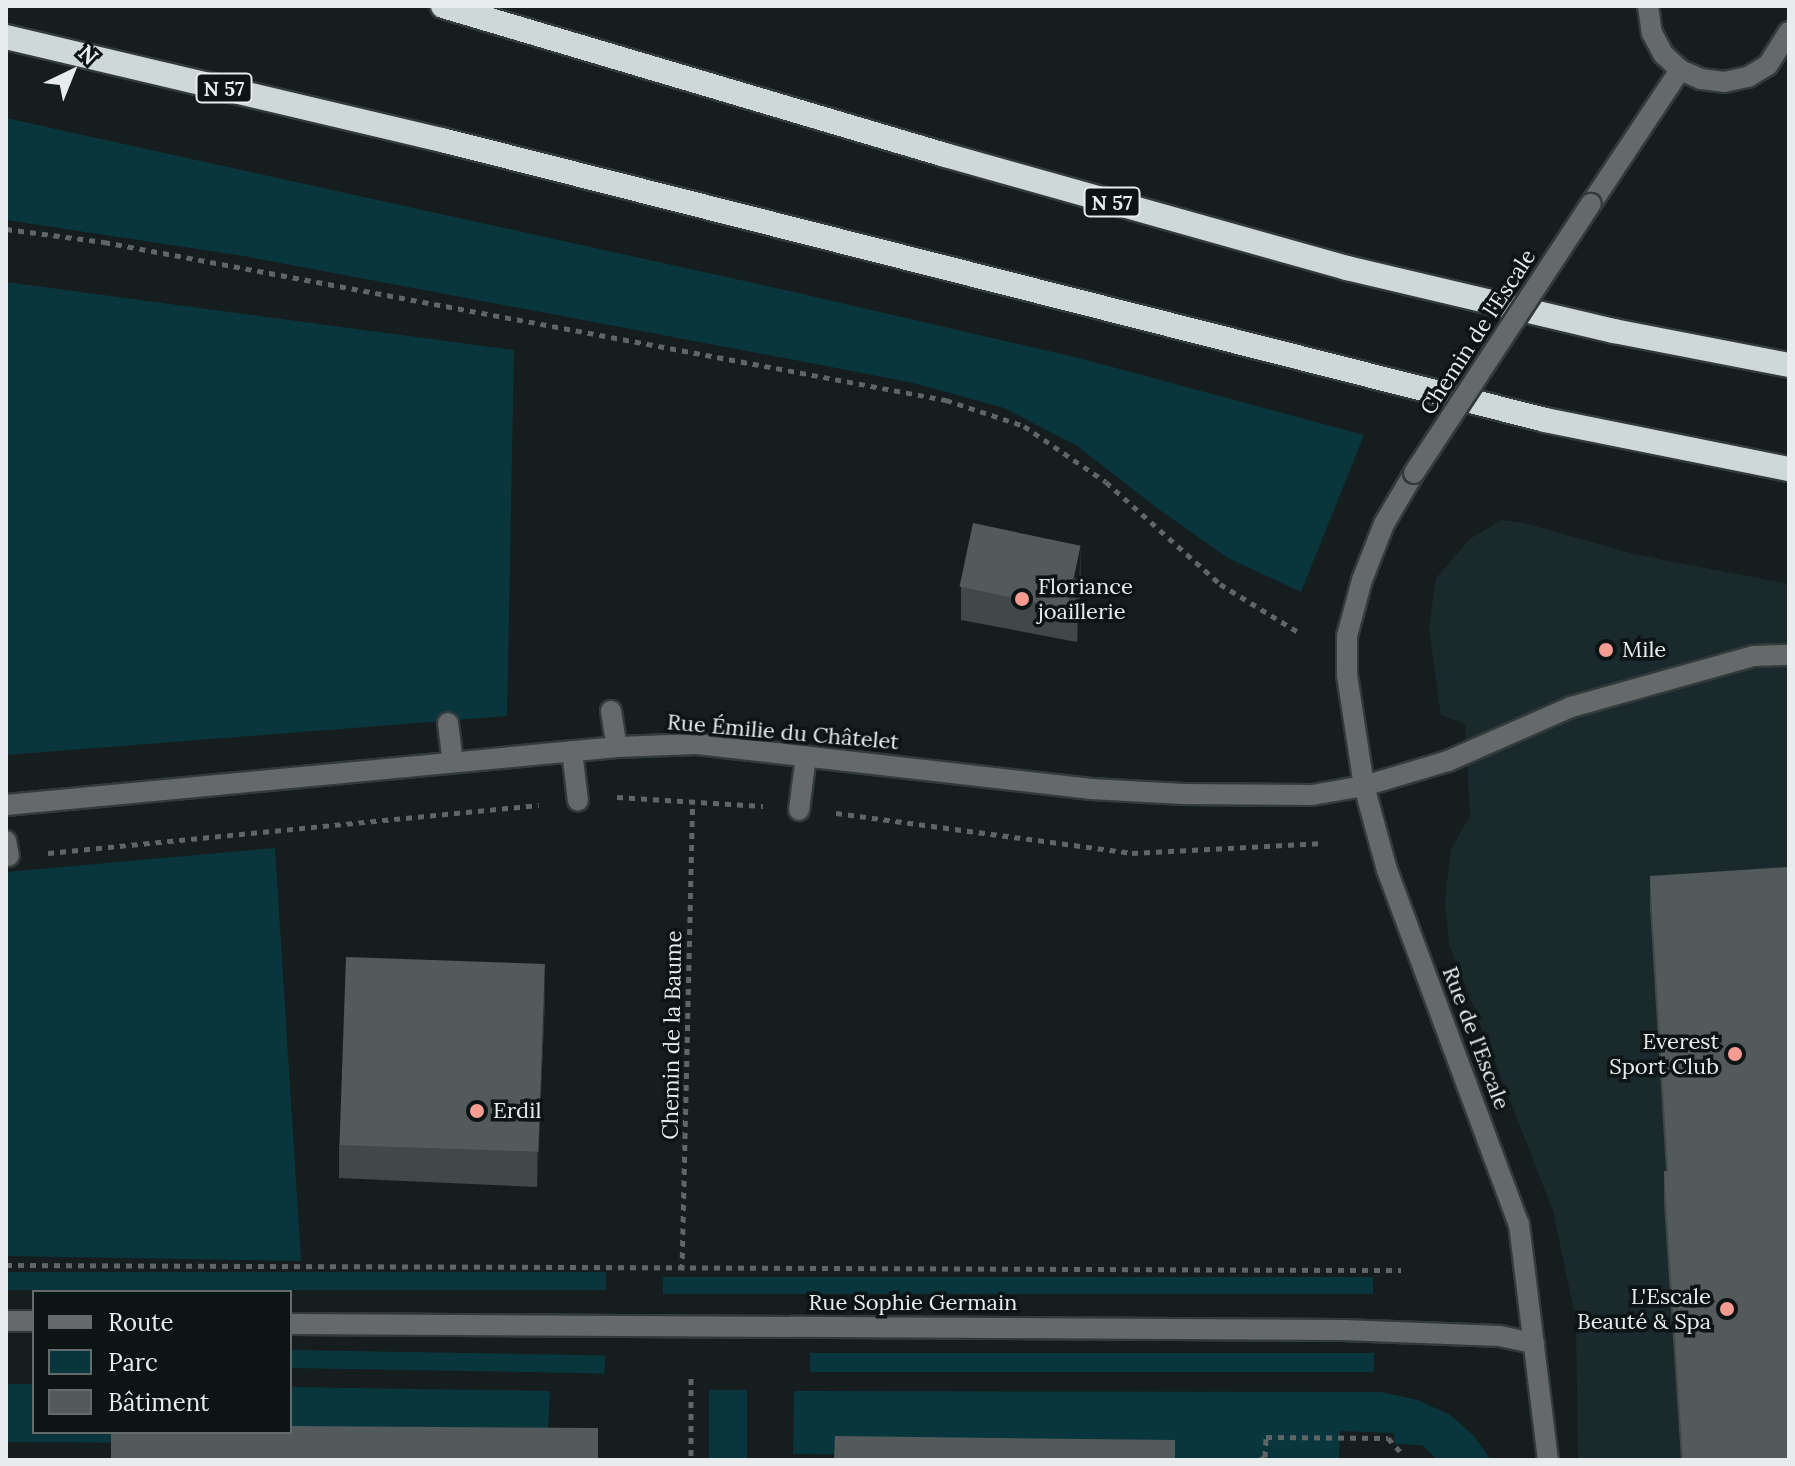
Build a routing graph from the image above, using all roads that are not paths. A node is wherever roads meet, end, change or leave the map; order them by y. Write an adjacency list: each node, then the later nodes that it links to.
1 (443, 6): 6 (highway, N 57)
2 (1648, 6): 5 (street)
3 (6, 37): 7 (highway, N 57)
4 (1787, 44): 5 (street)
5 (1680, 70): 8 (street, Chemin de l'Escale, bridge)
6 (1789, 365)
7 (1789, 469)
8 (1347, 636): 16 (street, Rue de l'Escale)
9 (1789, 655): 16 (street, Rue Émilie du Châtelet)
10 (611, 711): 12 (street)
11 (448, 723): 15 (street)
12 (617, 747): 13 (street, Rue Émilie du Châtelet); 14 (street, Rue Émilie du Châtelet)
13 (572, 751): 15 (street, Rue Émilie du Châtelet); 17 (street)
14 (806, 756): 16 (street, Rue Émilie du Châtelet); 19 (street)
15 (453, 762): 18 (street, Rue Émilie du Châtelet)
16 (1364, 786): 23 (street, Rue de l'Escale)
17 (578, 801)
18 (6, 805)
19 (799, 810)
20 (6, 1321): 21 (street)
21 (32, 1321)
22 (292, 1324): 23 (street, Rue Sophie Germain)
23 (1534, 1343): 24 (street, Rue de l'Escale)
24 (1548, 1460)

